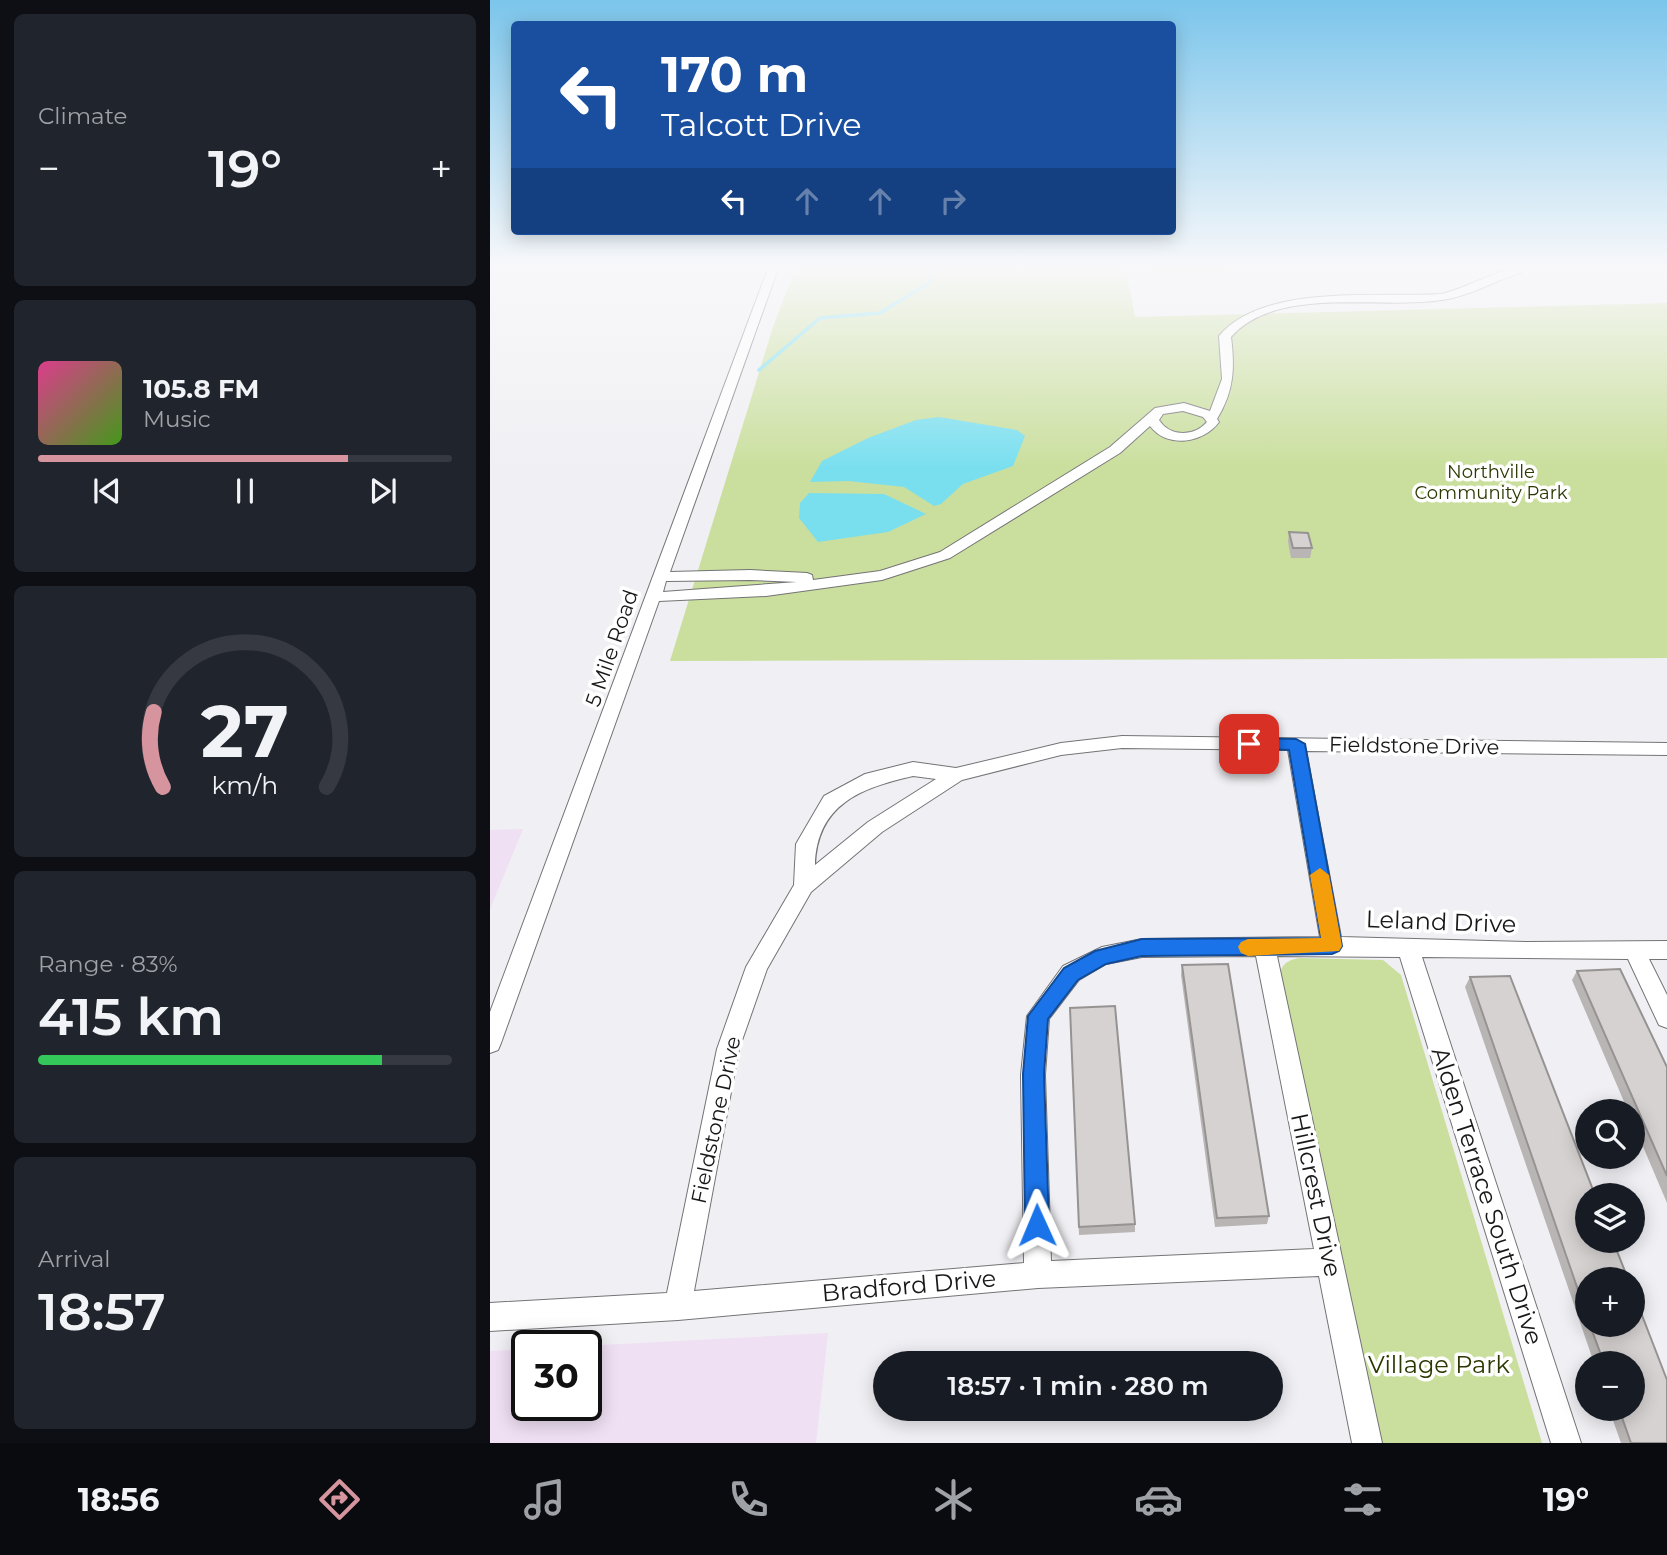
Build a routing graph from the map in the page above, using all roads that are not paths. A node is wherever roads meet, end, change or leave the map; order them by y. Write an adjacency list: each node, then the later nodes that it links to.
1 (749, 333): 9 (street, 5 Mile Road)
2 (1227, 333): 3 (street)
3 (1228, 388): 4 (street); 6 (street)
4 (1175, 407): 5 (street); 6 (street)
5 (1155, 415): 7 (street); 8 (street)
6 (1212, 418): 7 (street)
7 (1174, 435): 8 (street)
8 (1115, 450): 10 (street)
9 (659, 577): 10 (street); 11 (street, 5 Mile Road)
10 (827, 580): 11 (street)
11 (652, 597): 22 (street, 5 Mile Road)
12 (1296, 744): 13 (street, Fieldstone Drive); 14 (street, Fieldstone Drive); 16 (street)
13 (1667, 750)
14 (956, 775): 15 (street, Fieldstone Drive); 15 (street)
15 (804, 886): 25 (street, Fieldstone Drive)
16 (1332, 946): 17 (street, Leland Drive); 18 (street, Leland Drive)
17 (1265, 947): 23 (street, Hillcrest Drive); 24 (street, Leland Drive)
18 (1408, 948): 19 (street, Leland Drive); 28 (street, Alden Terrace South Drive)
19 (1634, 950): 20 (street, Leland Drive); 21 (street)
20 (1667, 950)
21 (1667, 1017)
22 (490, 1043)
23 (1329, 1262): 24 (street, Bradford Drive); 27 (street, Hillcrest Drive)
24 (1038, 1275): 25 (street, Bradford Drive)
25 (678, 1306): 26 (street, Bradford Drive)
26 (490, 1317)
27 (1367, 1443)
28 (1566, 1443)

